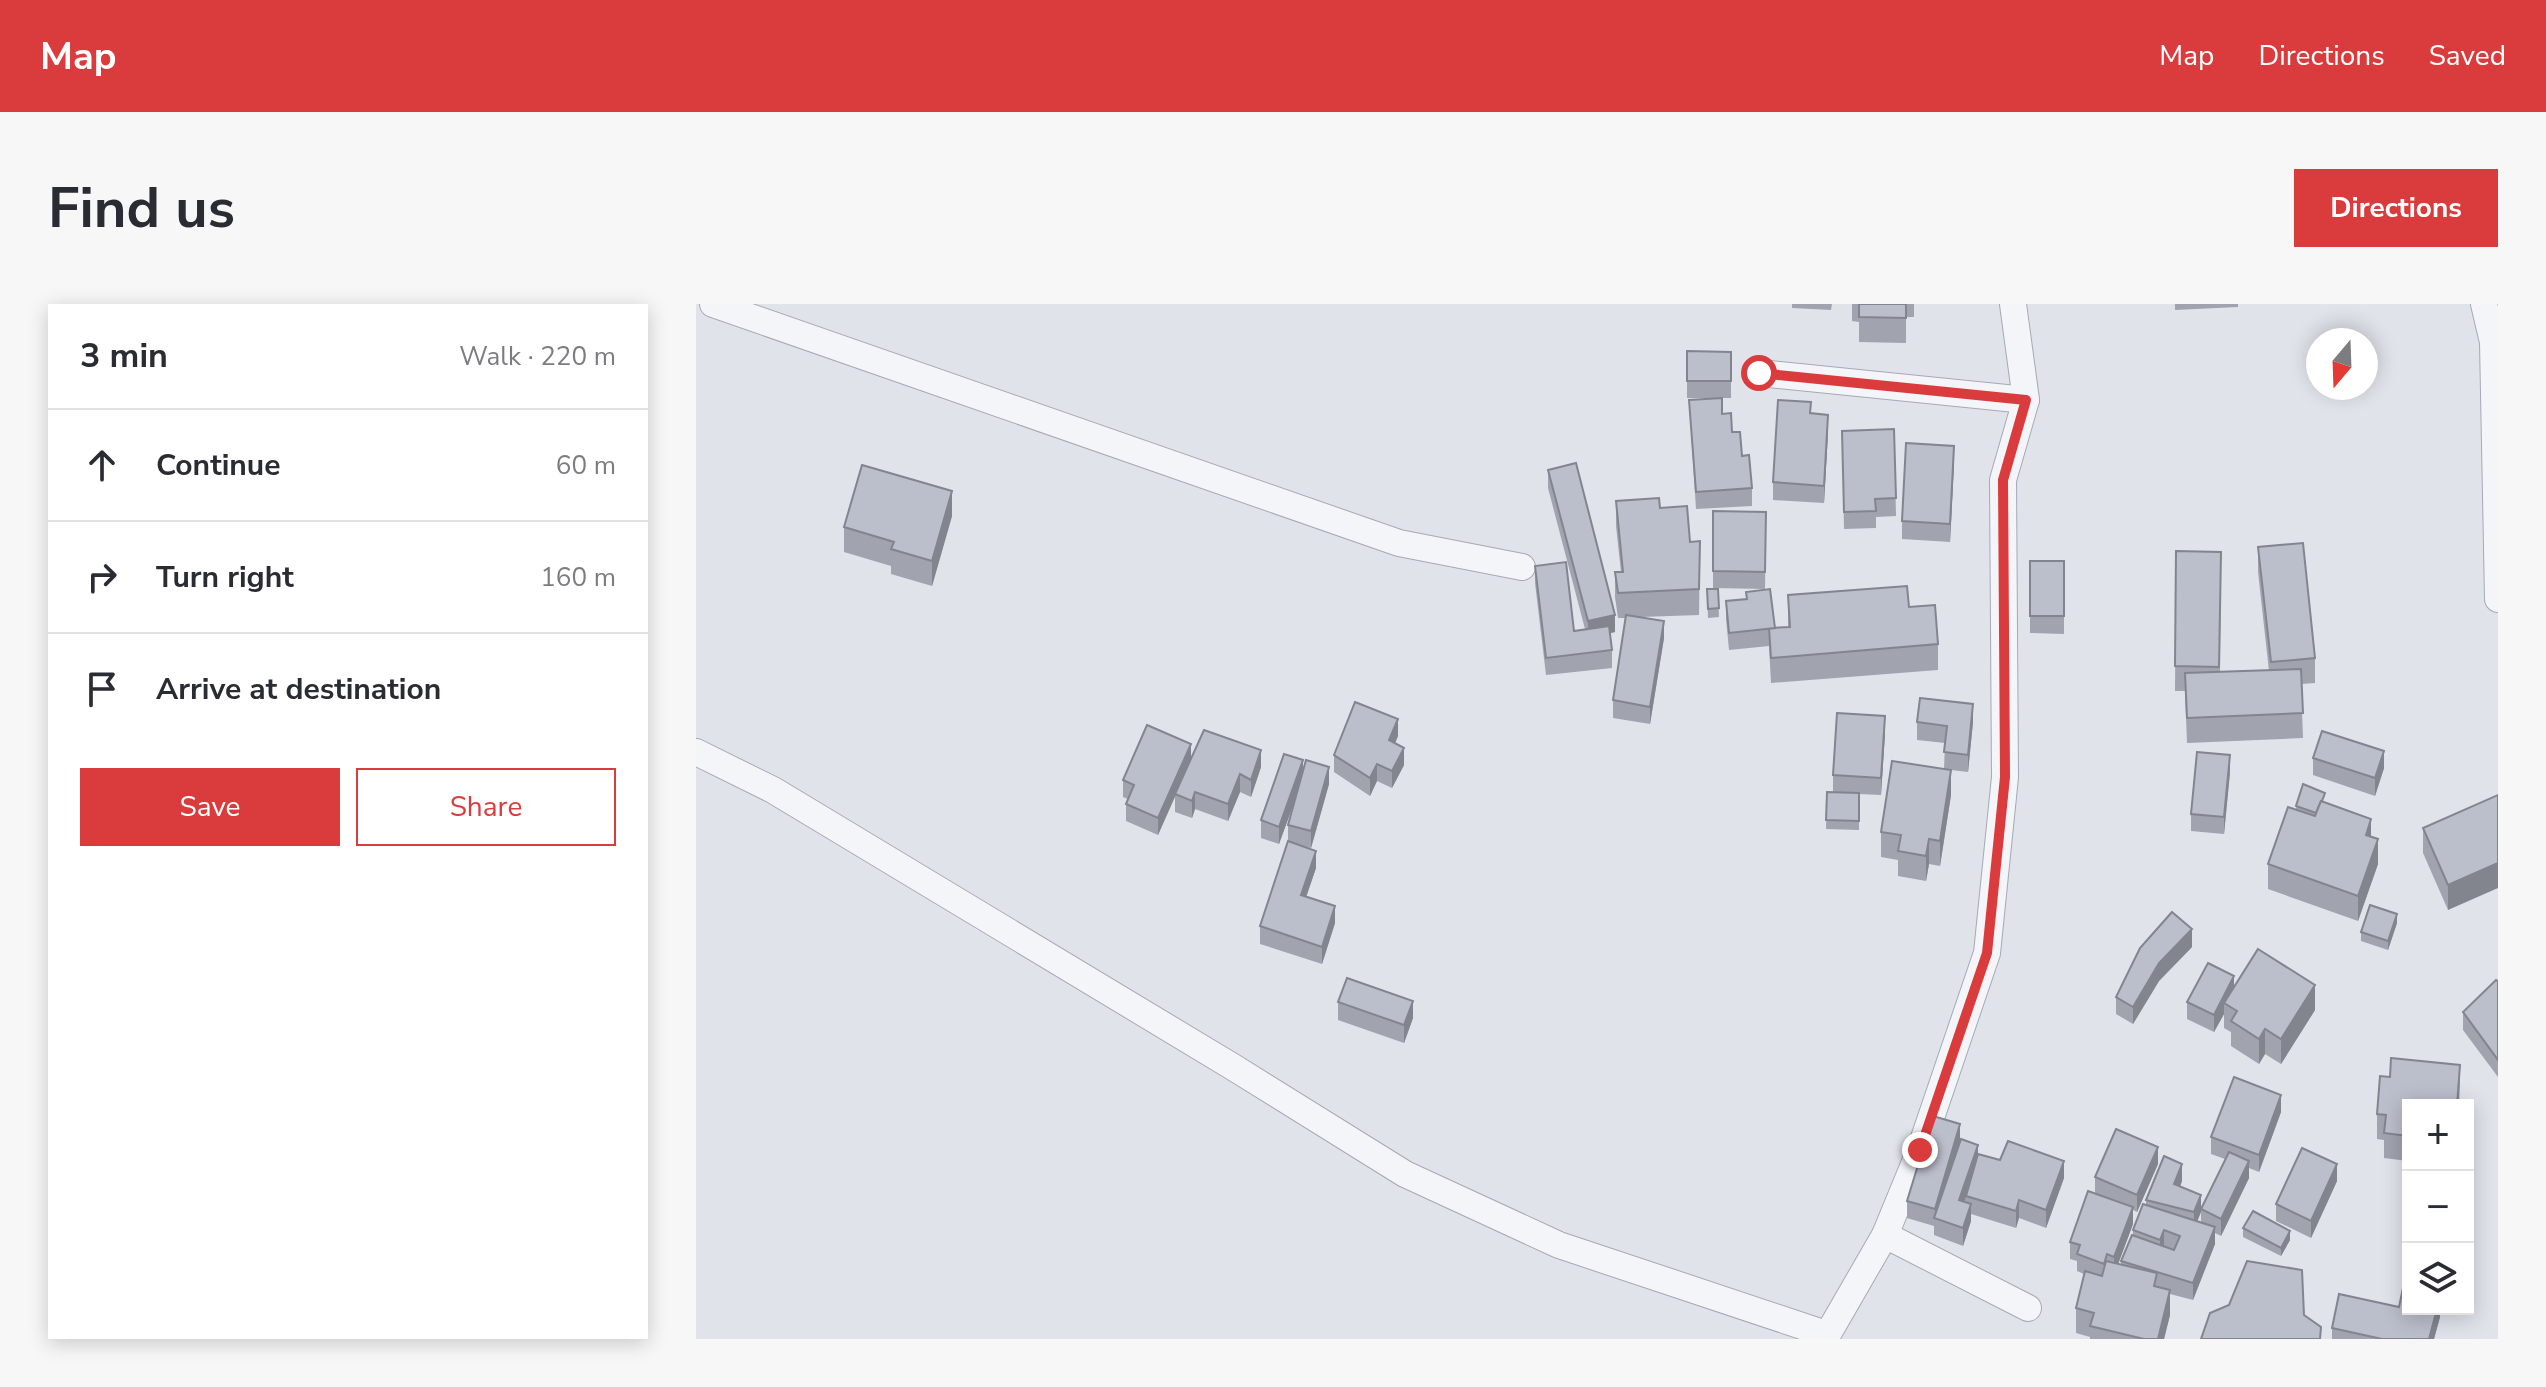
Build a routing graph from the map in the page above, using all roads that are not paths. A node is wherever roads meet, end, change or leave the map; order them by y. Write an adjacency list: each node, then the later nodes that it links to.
1 (713, 304): 6 (street)
2 (2013, 304): 5 (street)
3 (2484, 304): 7 (street)
4 (1759, 373): 5 (street)
5 (2026, 400): 9 (street)
6 (1522, 567)
7 (2498, 599)
8 (696, 752): 11 (street)
9 (1885, 1235): 10 (street); 11 (street)
10 (2028, 1308)
11 (1826, 1337)

